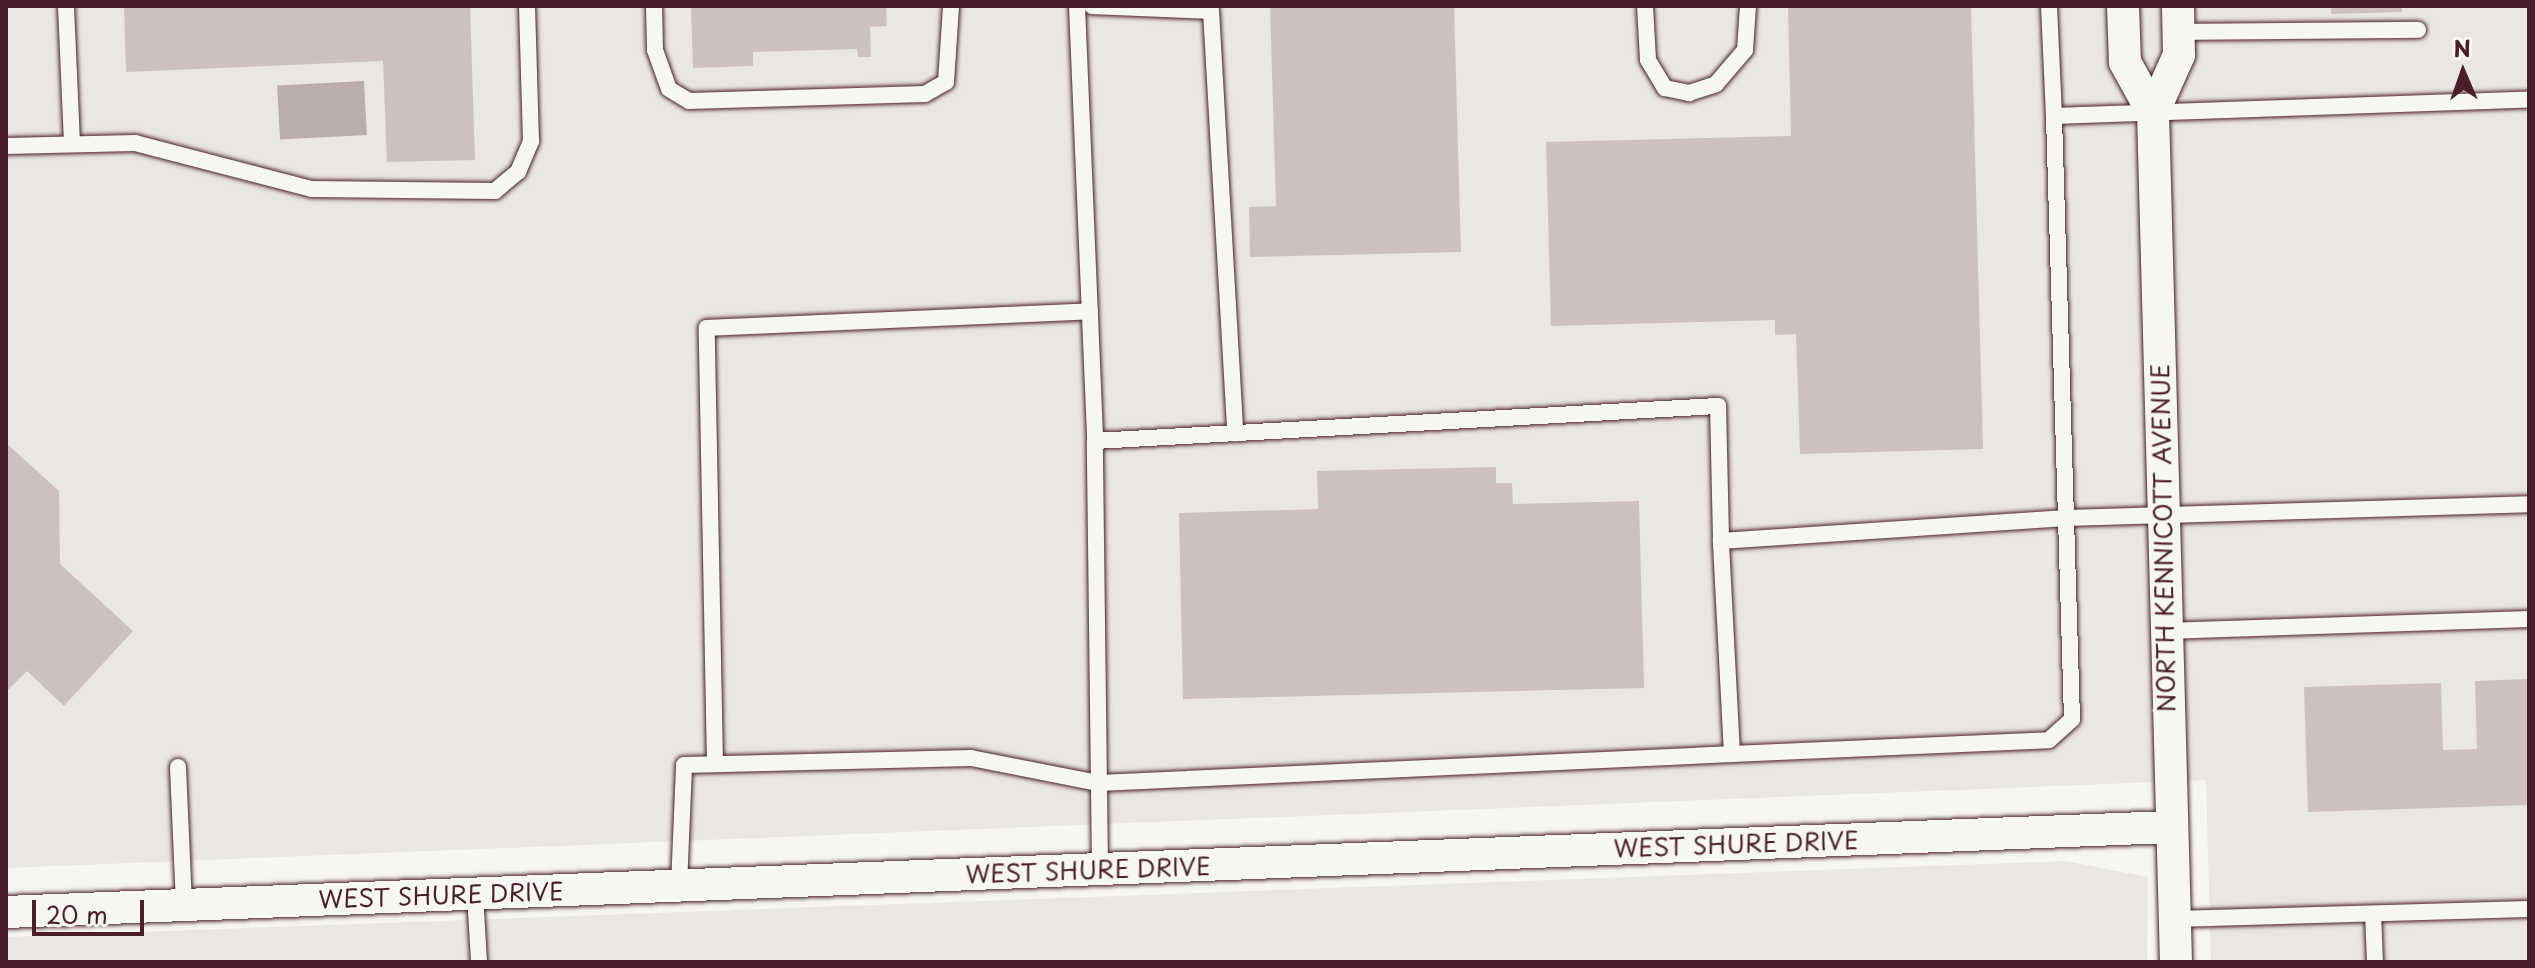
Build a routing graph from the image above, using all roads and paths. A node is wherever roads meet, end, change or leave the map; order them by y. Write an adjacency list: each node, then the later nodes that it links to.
1 (66, 6): 16 (lane)
2 (527, 6): 16 (lane)
3 (654, 6): 4 (lane)
4 (951, 6)
5 (1077, 6): 18 (lane)
6 (1092, 6): 19 (lane)
7 (1645, 6): 8 (lane)
8 (1748, 6)
9 (2049, 6): 15 (lane)
10 (2123, 6): 14 (street, NORTH KENNICOTT AVENUE)
11 (2179, 19): 12 (lane); 14 (street, NORTH KENNICOTT AVENUE)
12 (2418, 30)
13 (2529, 99): 14 (lane)
14 (2153, 113): 15 (lane); 22 (street, NORTH KENNICOTT AVENUE)
15 (2054, 116): 23 (lane)
16 (72, 144): 17 (lane)
17 (6, 146)
18 (1090, 311): 20 (lane); 28 (lane)
19 (1235, 433): 20 (lane); 24 (lane)
20 (1095, 441): 30 (lane)
21 (2529, 504): 22 (lane)
22 (2162, 516): 23 (lane); 26 (street, NORTH KENNICOTT AVENUE)
23 (2066, 518): 24 (lane); 27 (lane)
24 (1721, 541): 27 (lane)
25 (2529, 619): 26 (lane)
26 (2165, 631): 31 (street, NORTH KENNICOTT AVENUE)
27 (1732, 754): 30 (lane)
28 (715, 764): 30 (lane); 33 (lane)
29 (178, 767): 35 (lane)
30 (1099, 783): 32 (lane)
31 (2170, 827): 32 (street, WEST SHURE DRIVE); 39 (street, NORTH KENNICOTT AVENUE)
32 (1100, 869): 33 (street, WEST SHURE DRIVE)
33 (679, 886): 34 (street, WEST SHURE DRIVE)
34 (475, 894): 35 (street, WEST SHURE DRIVE); 40 (lane)
35 (184, 905): 37 (street, WEST SHURE DRIVE)
36 (2529, 909): 38 (lane)
37 (6, 912)
38 (2373, 914): 39 (lane); 42 (lane)
39 (2174, 919): 41 (street, NORTH KENNICOTT AVENUE)
40 (479, 962)
41 (2176, 962)
42 (2375, 962)

